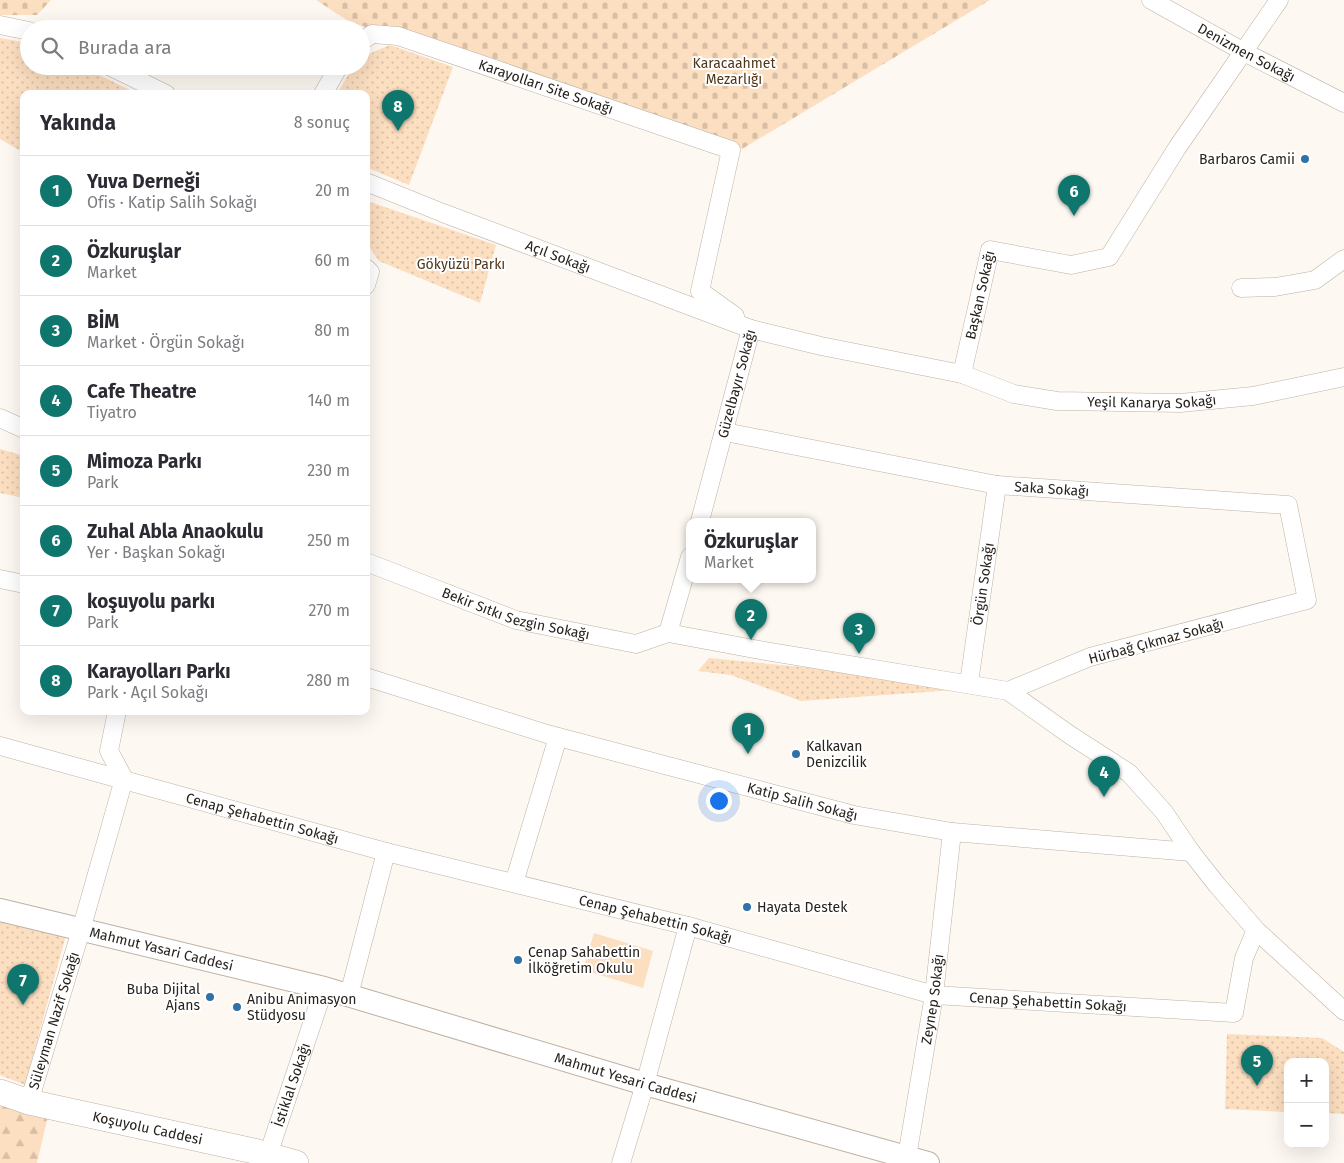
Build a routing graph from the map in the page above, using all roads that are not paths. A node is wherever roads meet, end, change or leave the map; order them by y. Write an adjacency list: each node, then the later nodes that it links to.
1 (1151, 0): 6 (street, Denizmen Sokağı)
2 (1279, 0): 6 (street, Başkan Sokağı)
3 (0, 25): 4 (street)
4 (20, 29)
5 (370, 35): 12 (street, Karayolları Site Sokağı)
6 (1244, 52): 11 (street, Denizmen Sokağı); 17 (street, Başkan Sokağı)
7 (127, 75): 9 (street)
8 (334, 75): 10 (street)
9 (158, 90)
10 (325, 90)
11 (1344, 103)
12 (731, 150): 16 (street, Güzelbayır Sokağı)
13 (370, 184): 16 (street, Açıl Sokağı)
14 (1344, 259): 15 (street)
15 (1241, 288)
16 (751, 329): 17 (street); 21 (street, Güzelbayır Sokağı)
17 (962, 374): 18 (street, Yeşil Kanarya Sokağı)
18 (1344, 377)
19 (0, 418): 20 (street)
20 (20, 427)
21 (725, 432): 22 (street, Saka Sokağı); 23 (street, Güzelbayır Sokağı)
22 (997, 485): 28 (street, Saka Sokağı); 31 (street, Örgün Sokağı)
23 (701, 518)
24 (370, 564): 29 (street, Bekir Sıtkı Sezgin Sokağı)
25 (686, 571): 29 (street)
26 (0, 579): 27 (street)
27 (20, 583)
28 (1307, 600): 32 (street, Hürbağ Çıkmaz Sokağı)
29 (668, 633): 31 (street)
30 (370, 678): 34 (street, Katip Salih Sokağı)
31 (969, 683): 32 (street)
32 (1008, 691): 39 (street)
33 (116, 715): 36 (street)
34 (558, 737): 37 (street, Katip Salih Sokağı); 40 (street)
35 (0, 746): 36 (street, Cenap Şehabettin Sokağı)
36 (124, 779): 38 (street, Cenap Şehabettin Sokağı); 43 (street, Süleyman Nazif Sokağı)
37 (952, 832): 39 (street, Katip Salih Sokağı); 47 (street, Zeynep Sokağı)
38 (386, 852): 40 (street, Cenap Şehabettin Sokağı); 46 (street)
39 (1191, 852): 44 (street)
40 (514, 883): 42 (street, Cenap Şehabettin Sokağı)
41 (0, 910): 43 (street, Mahmut Yasari Caddesi)
42 (688, 926): 47 (street, Cenap Şehabettin Sokağı); 49 (street)
43 (82, 930): 45 (street, Mahmut Yasari Caddesi); 51 (street, Süleyman Nazif Sokağı)
44 (1256, 930): 47 (street, Cenap Şehabettin Sokağı); 48 (street)
45 (324, 988): 46 (street, Mahmut Yesari Caddesi); 52 (street, İstiklal Sokağı)
46 (349, 995): 49 (street, Mahmut Yesari Caddesi)
47 (934, 996): 53 (street, Zeynep Sokağı)
48 (1344, 1012)
49 (645, 1084): 53 (street, Mahmut Yesari Caddesi); 54 (street)
50 (0, 1092): 51 (main road, Koşuyolu Caddesi)
51 (29, 1102): 52 (main road, Koşuyolu Caddesi)
52 (274, 1159)
53 (914, 1161)
54 (621, 1163)

